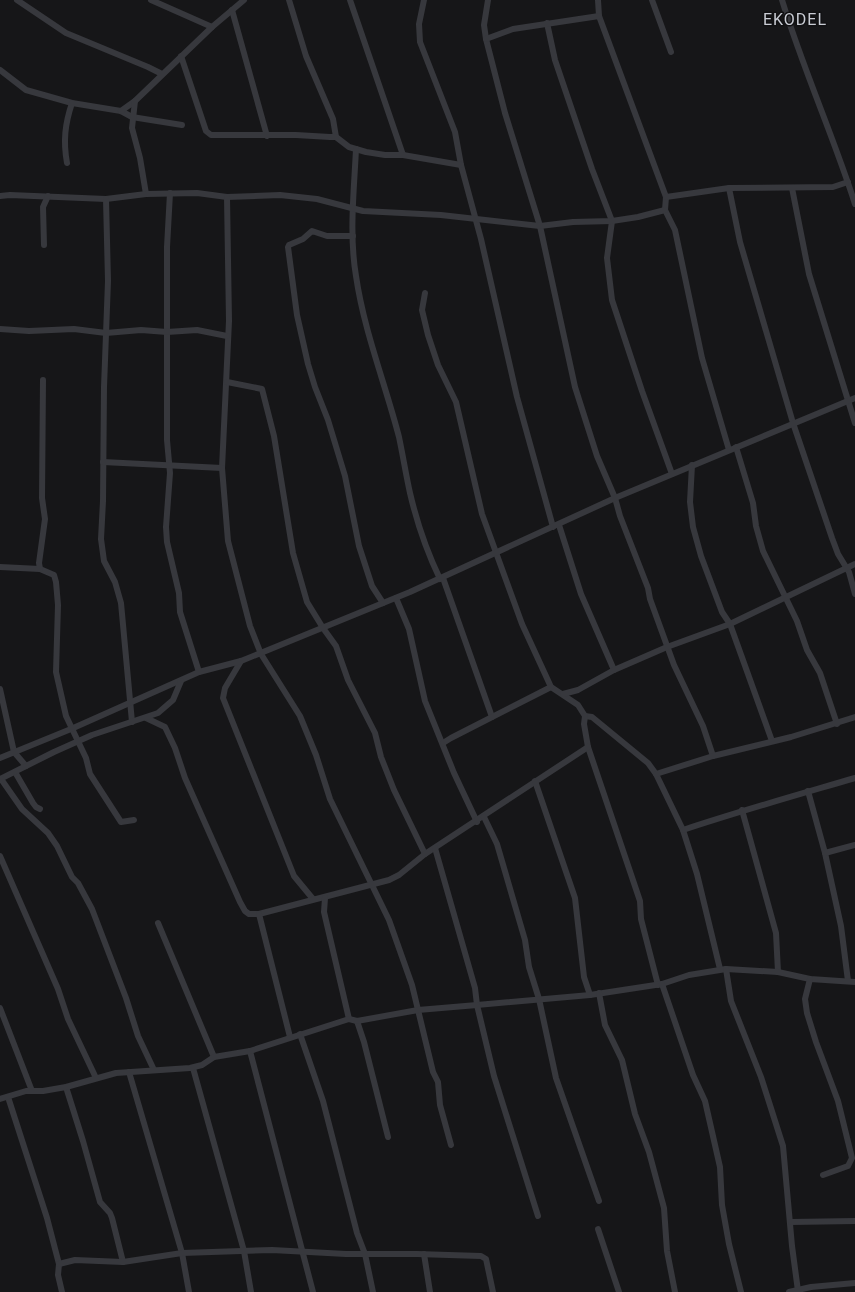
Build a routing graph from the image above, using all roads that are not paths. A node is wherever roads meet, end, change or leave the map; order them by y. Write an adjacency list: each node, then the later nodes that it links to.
1 (17, 0): 19 (street)
2 (151, 0): 14 (street)
3 (244, 0): 11 (street)
4 (289, 0): 26 (street)
5 (350, 0): 28 (street)
6 (424, 0): 30 (street)
7 (488, 0): 15 (street)
8 (598, 0): 12 (street)
9 (652, 0): 16 (street)
10 (782, 0): 31 (street)
11 (232, 10): 14 (street); 25 (street)
12 (599, 16): 13 (street); 39 (street)
13 (548, 23): 15 (street); 45 (street)
14 (212, 27): 17 (street)
15 (486, 39): 46 (street)
16 (671, 52)
17 (181, 56): 19 (street); 25 (street)
18 (0, 70): 21 (street)
19 (162, 74): 20 (street)
20 (134, 101): 22 (street); 23 (street)
21 (72, 103): 22 (street); 29 (street)
22 (121, 112): 23 (street)
23 (132, 117): 24 (street); 35 (street)
24 (182, 125)
25 (267, 136): 26 (street)
26 (336, 137): 27 (street)
27 (356, 149): 28 (street); 42 (street)
28 (403, 155): 30 (street)
29 (67, 163)
30 (461, 165): 44 (street)
31 (848, 182): 33 (street); 41 (street)
32 (729, 188): 33 (street); 39 (street); 58 (street)
33 (792, 188): 57 (street)
34 (170, 193): 35 (street); 38 (street); 51 (street)
35 (146, 194): 40 (street)
36 (0, 196): 37 (street)
37 (48, 196): 40 (street); 48 (street)
38 (227, 197): 42 (street); 53 (street)
39 (666, 197): 43 (street)
40 (106, 200): 52 (street)
41 (855, 204)
42 (353, 208): 44 (street); 47 (street)
43 (665, 210): 45 (street); 61 (street)
44 (475, 218): 46 (street); 68 (street)
45 (612, 221): 46 (street); 66 (street)
46 (540, 226): 67 (street)
47 (354, 236): 74 (street); 78 (street)
48 (44, 244)
49 (425, 293): 69 (street)
50 (0, 329): 52 (street)
51 (167, 332): 52 (street); 53 (street); 63 (street)
52 (106, 333): 62 (street)
53 (227, 336): 55 (street)
54 (43, 380): 73 (street)
55 (227, 382): 65 (street); 80 (street)
56 (855, 398): 57 (street)
57 (848, 400): 58 (street); 59 (street)
58 (793, 423): 60 (street); 72 (street)
59 (855, 423)
60 (736, 447): 61 (street); 77 (street)
61 (729, 450): 64 (street)
62 (103, 462): 63 (street); 91 (street)
63 (169, 464): 65 (street); 85 (street)
64 (692, 465): 66 (street); 79 (street)
65 (222, 468): 82 (street)
66 (672, 474): 67 (street)
67 (615, 498): 68 (street); 81 (street)
68 (556, 526): 69 (street); 84 (street)
69 (496, 554): 74 (street); 87 (street)
70 (855, 564): 72 (street)
71 (0, 567): 73 (street)
72 (845, 568): 75 (street); 77 (street)
73 (40, 569): 99 (street)
74 (441, 578): 76 (street); 94 (street)
75 (855, 594)
76 (396, 598): 78 (street); 102 (street)
77 (785, 598): 79 (street); 98 (street)
78 (383, 603): 80 (street)
79 (730, 624): 81 (street); 101 (street)
80 (323, 628): 82 (street); 123 (street)
81 (667, 647): 84 (street); 105 (street)
82 (261, 654): 83 (street); 125 (street)
83 (241, 661): 85 (street); 127 (street)
84 (614, 670): 89 (street)
85 (199, 672): 86 (street)
86 (181, 680): 91 (street); 96 (street)
87 (551, 687): 90 (street); 94 (street)
88 (0, 689): 104 (street)
89 (578, 690): 90 (street); 92 (street)
90 (563, 694): 92 (street)
91 (130, 702): 97 (street); 99 (street)
92 (578, 705): 93 (street)
93 (585, 716): 103 (street); 109 (street)
94 (492, 717): 102 (street)
95 (855, 717): 98 (street)
96 (146, 718): 97 (street); 128 (street)
97 (132, 722): 100 (street)
98 (837, 724): 101 (street)
99 (71, 729): 100 (street); 104 (street)
100 (79, 741): 107 (street); 117 (street)
101 (772, 741): 105 (street)
102 (444, 743): 118 (street)
103 (588, 747): 112 (street); 135 (street)
104 (14, 752): 106 (street); 107 (street)
105 (713, 756): 109 (street)
106 (0, 758)
107 (26, 766): 108 (street)
108 (15, 772): 111 (street); 114 (street)
109 (656, 774): 119 (street)
110 (855, 778): 113 (street)
111 (1, 779): 149 (street)
112 (535, 781): 116 (street); 137 (street)
113 (808, 791): 115 (street); 122 (street)
114 (40, 809)
115 (742, 810): 119 (street); 131 (street)
116 (484, 817): 118 (street); 138 (street)
117 (134, 820)
118 (477, 822): 121 (street)
119 (683, 830): 130 (street)
120 (855, 845): 122 (street)
121 (435, 848): 123 (street); 139 (street)
122 (825, 853): 133 (street)
123 (425, 854): 125 (street)
124 (0, 856): 151 (street)
125 (372, 885): 126 (street); 141 (street)
126 (324, 898): 127 (street); 142 (street)
127 (313, 899): 128 (street)
128 (259, 914): 145 (street)
129 (158, 923): 147 (street)
130 (723, 969): 131 (street); 135 (street); 162 (street)
131 (778, 972): 132 (street)
132 (810, 979): 133 (street); 158 (street)
133 (848, 981): 134 (street)
134 (855, 982)
135 (660, 984): 136 (street); 183 (street)
136 (599, 993): 137 (street); 182 (street)
137 (590, 995): 138 (street)
138 (539, 999): 139 (street); 159 (street)
139 (477, 1005): 141 (street); 160 (street)
140 (0, 1008): 153 (street)
141 (418, 1010): 143 (street); 157 (street)
142 (349, 1019): 143 (street); 144 (street)
143 (357, 1021): 156 (street)
144 (300, 1034): 145 (street); 167 (street)
145 (290, 1037): 146 (street)
146 (250, 1051): 147 (street); 165 (street)
147 (214, 1057): 148 (street)
148 (192, 1068): 149 (street); 164 (street)
149 (154, 1070): 150 (street)
150 (129, 1072): 151 (street); 166 (street)
151 (96, 1078): 152 (street)
152 (66, 1087): 153 (street); 169 (street)
153 (32, 1091): 154 (street)
154 (8, 1097): 155 (street); 170 (street)
155 (0, 1099)
156 (388, 1137)
157 (451, 1145)
158 (823, 1175)
159 (600, 1201)
160 (538, 1216)
161 (855, 1221): 162 (street)
162 (791, 1222): 173 (street)
163 (598, 1229): 181 (street)
164 (244, 1251): 165 (street); 166 (street); 176 (street)
165 (304, 1251): 167 (street); 177 (street)
166 (182, 1253): 169 (street); 175 (street)
167 (364, 1254): 168 (street); 178 (street)
168 (424, 1254): 179 (street); 180 (street)
169 (123, 1262): 170 (street)
170 (59, 1264): 174 (street)
171 (855, 1283): 172 (street)
172 (812, 1290): 173 (street)
173 (798, 1291): 184 (street)
174 (62, 1292)
175 (189, 1292)
176 (251, 1292)
177 (313, 1292)
178 (373, 1292)
179 (430, 1292)
180 (493, 1292)
181 (619, 1292)
182 (675, 1292)
183 (741, 1292)
184 (789, 1292)

